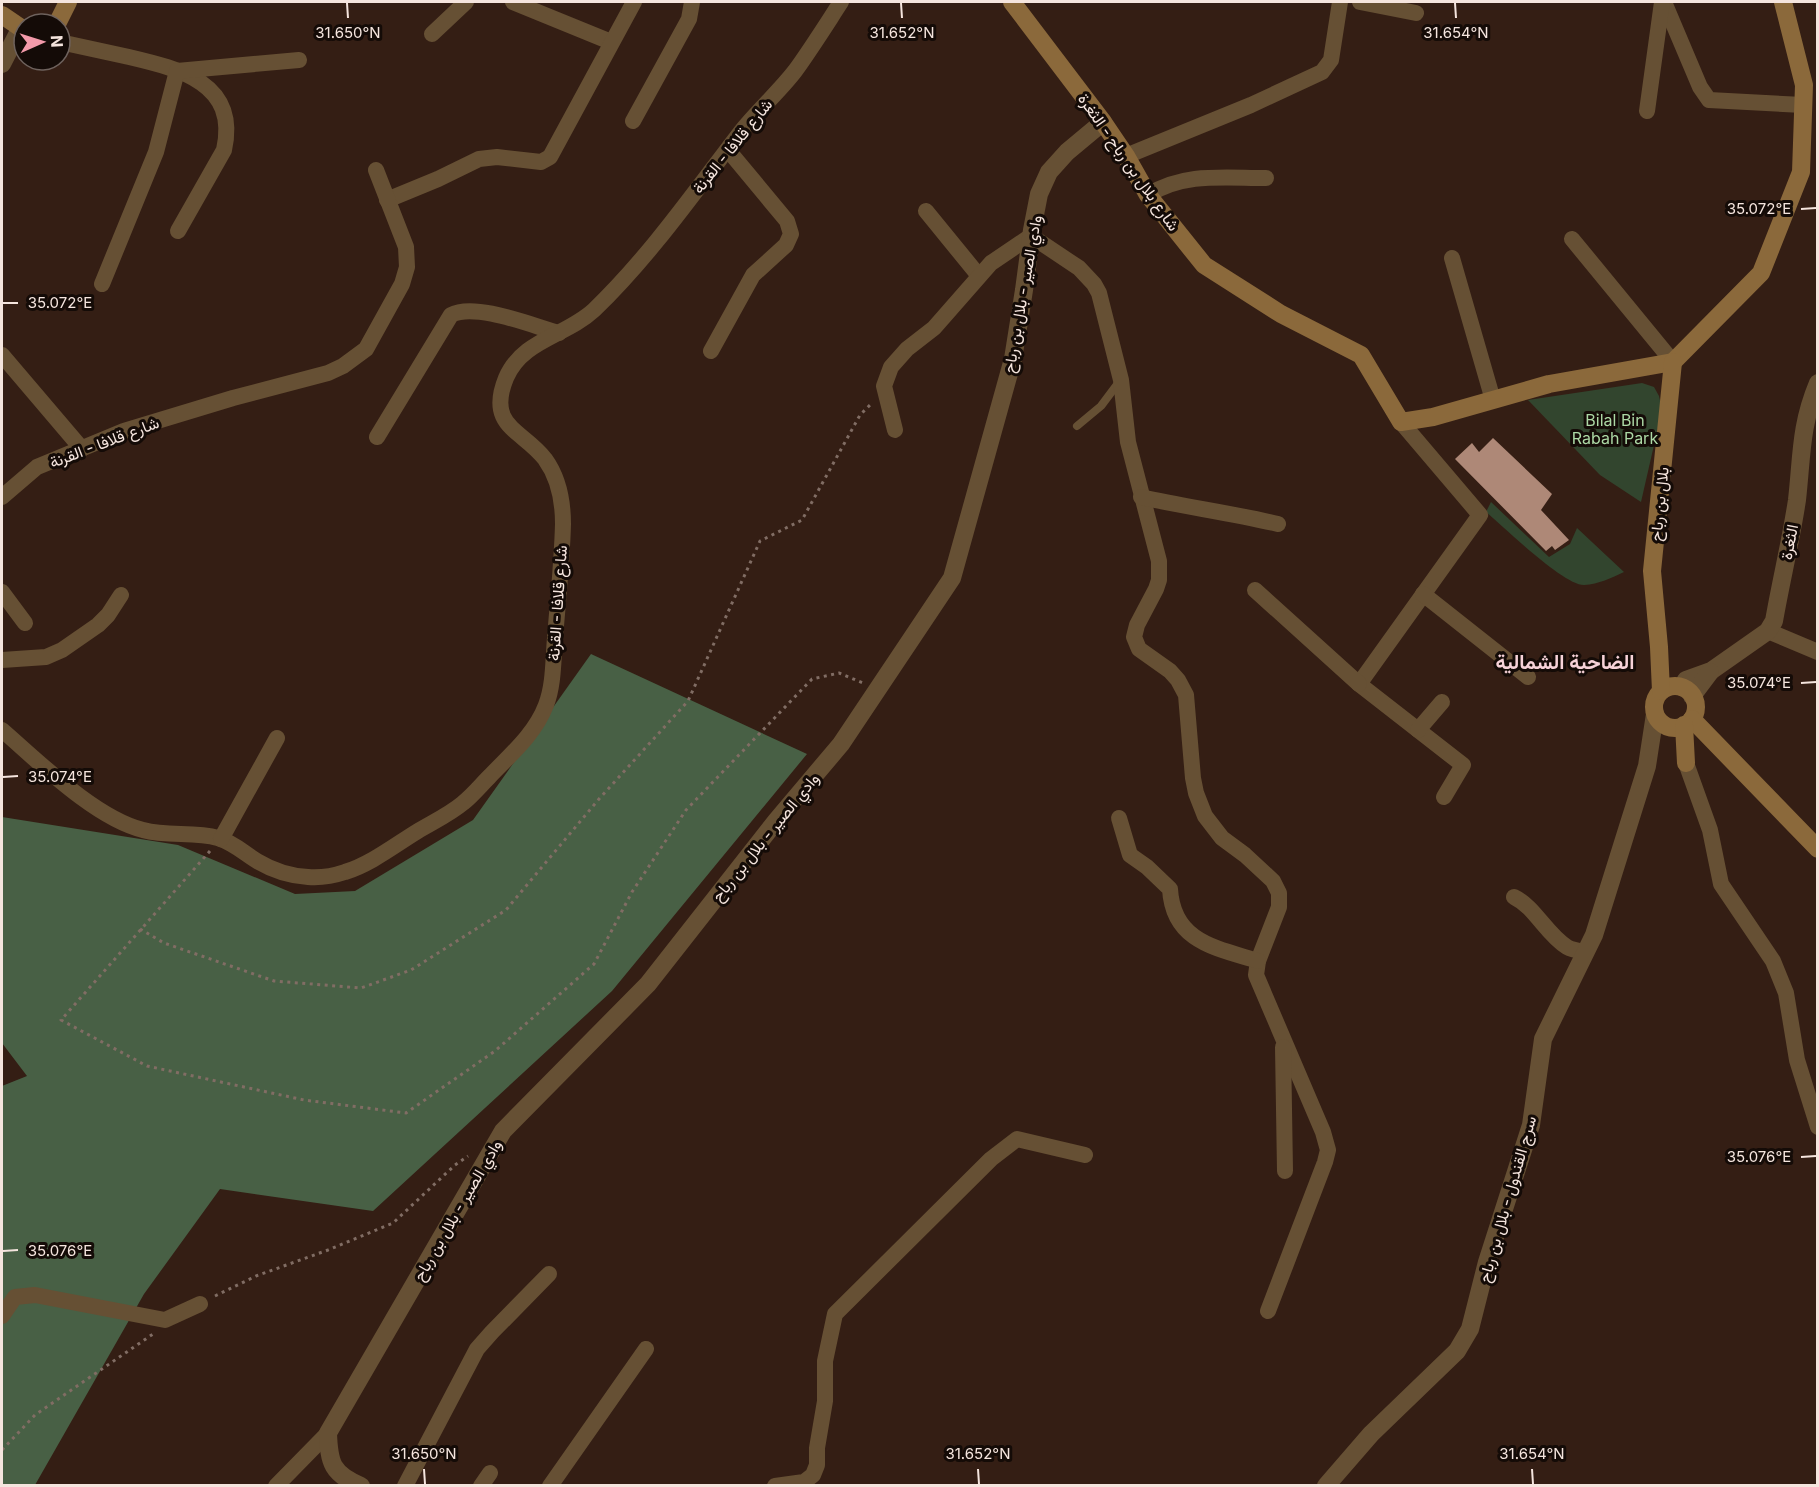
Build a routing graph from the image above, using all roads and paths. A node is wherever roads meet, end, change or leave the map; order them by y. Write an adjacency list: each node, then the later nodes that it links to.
1 (466, 2): 12 (street)
2 (513, 2): 13 (street)
3 (634, 2): 13 (street)
4 (692, 2): 21 (street)
5 (841, 2): 23 (street, شارع قلافا - القرنة)
6 (1012, 2): 22 (main road, شارع بلال بن رباح - الثغرة)
7 (1340, 2): 24 (street)
8 (1360, 2): 11 (street)
9 (1663, 2): 19 (street); 20 (street)
10 (1784, 2): 19 (main road)
11 (1416, 13)
12 (432, 34)
13 (611, 42): 28 (street)
14 (72, 45): 18 (street)
15 (12, 47): 17 (street)
16 (299, 60): 18 (street)
17 (2, 64)
18 (177, 71): 30 (street); 35 (street)
19 (1803, 105): 39 (main road)
20 (1647, 111)
21 (633, 121)
22 (1103, 122): 24 (main road, شارع بلال بن رباح - الثغرة); 31 (street, وادي الصير - بلال بن رباح)
23 (728, 150): 36 (street, شارع قلافا - القرنة); 37 (street)
24 (1126, 156): 27 (main road, شارع بلال بن رباح - الثغرة)
25 (376, 170): 28 (street, شارع قلافا - القرنة)
26 (1266, 178): 27 (street)
27 (1148, 195): 44 (main road, شارع بلال بن رباح - الثغرة)
28 (387, 200): 48 (street, شارع قلافا - القرنة)
29 (926, 211): 34 (street)
30 (178, 231)
31 (1031, 236): 34 (street); 40 (street); 62 (street, وادي الصير - بلال بن رباح)
32 (1572, 239): 39 (street)
33 (1452, 258): 43 (street)
34 (979, 276): 42 (street)
35 (102, 284)
36 (560, 333): 47 (street); 72 (street, شارع قلافا - القرنة)
37 (711, 351)
38 (2, 355): 48 (street)
39 (1673, 362): 43 (main road); 63 (main road, بلال بن رباح)
40 (1121, 380): 45 (lane); 49 (street)
41 (1818, 383): 57 (street, الثغرة)
42 (885, 389): 46 (street); 75 (path)
43 (1493, 400): 44 (main road)
44 (1401, 422): 54 (street)
45 (1077, 426)
46 (895, 430)
47 (377, 437)
48 (82, 449): 50 (street, شارع قلافا - القرنة)
49 (1141, 496): 51 (street); 77 (street)
50 (2, 497)
51 (1278, 524)
52 (1255, 590): 61 (street)
53 (2, 592): 56 (street)
54 (1424, 594): 60 (street); 61 (street)
55 (121, 595): 59 (street)
56 (25, 623)
57 (1768, 631): 58 (street); 63 (street)
58 (1818, 652)
59 (2, 660)
60 (1528, 677)
61 (1359, 684): 67 (street)
62 (876, 689): 75 (path); 89 (street, وادي الصير - بلال بن رباح)
63 (1677, 690): 65 (main road); 65 (main road)
64 (1442, 702): 67 (street)
65 (1676, 722): 69 (main road); 73 (main road); 76 (street, سرج القندول - بلال بن رباح)
66 (2, 730): 72 (street, شارع قلافا - القرنة)
67 (1418, 730): 70 (street)
68 (277, 738): 72 (street)
69 (1686, 763): 79 (street)
70 (1444, 797)
71 (1119, 818): 77 (street)
72 (221, 839): 75 (path)
73 (1818, 849)
74 (1514, 897): 76 (street)
75 (140, 929)
76 (1586, 952): 96 (street, سرج القندول - بلال بن رباح)
77 (1258, 961): 78 (street)
78 (1283, 1038): 82 (street); 85 (street)
79 (1818, 1127)
80 (474, 1151): 84 (path)
81 (1085, 1155): 95 (street)
82 (1285, 1171)
83 (549, 1274): 93 (street)
84 (200, 1304): 86 (street)
85 (1268, 1311)
86 (2, 1316)
87 (154, 1333): 90 (path)
88 (646, 1349): 94 (street)
89 (328, 1433): 91 (street); 92 (street)
90 (2, 1450)
91 (276, 1485)
92 (361, 1485)
93 (405, 1485)
94 (550, 1485)
95 (775, 1485)
96 (1326, 1485)

